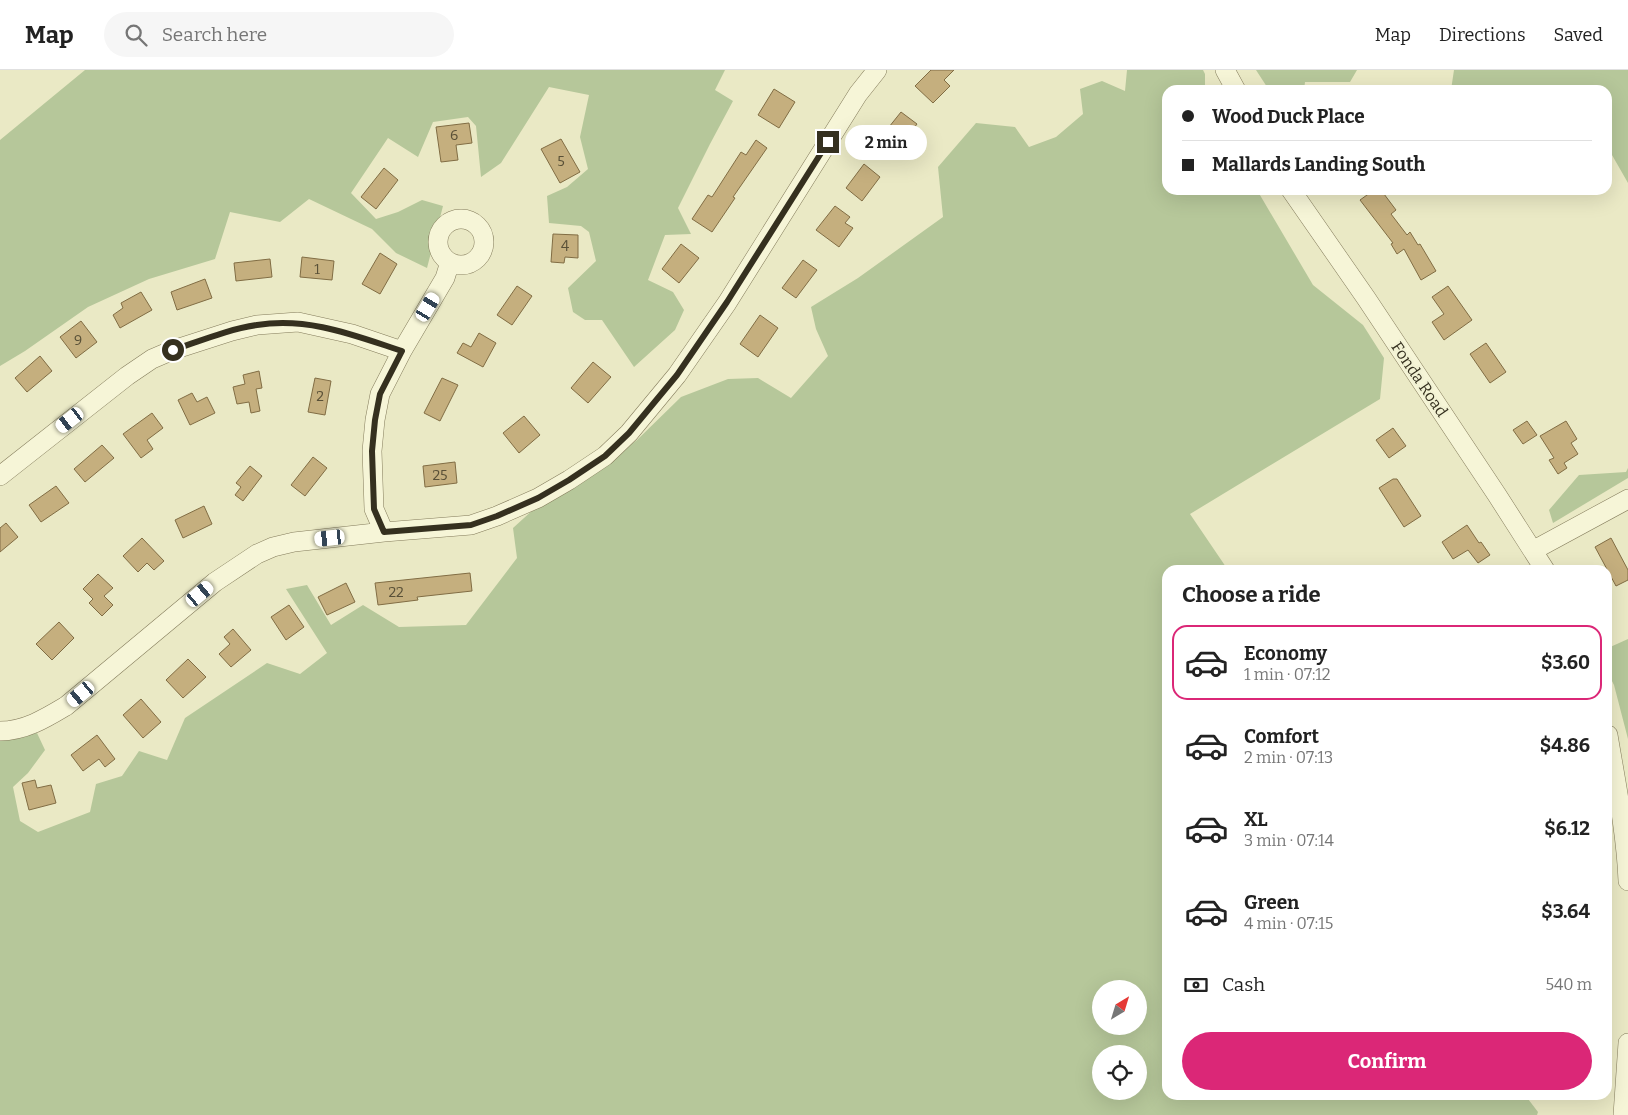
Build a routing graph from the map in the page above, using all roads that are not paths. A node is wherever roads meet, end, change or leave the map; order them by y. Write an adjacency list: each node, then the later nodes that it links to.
1 (877, 70): 9 (street)
2 (1224, 70): 3 (street)
3 (1233, 85)
4 (1294, 195): 10 (street, Fonda Road)
5 (450, 262): 6 (street)
6 (402, 351): 7 (street); 9 (street)
7 (0, 476)
8 (1628, 499): 10 (street)
9 (384, 532): 12 (street)
10 (1534, 550): 11 (street, Fonda Road)
11 (1542, 565)
12 (0, 731)
13 (1612, 758): 14 (street)
14 (1628, 881)
15 (1628, 1043): 16 (street)
16 (1623, 1115)

